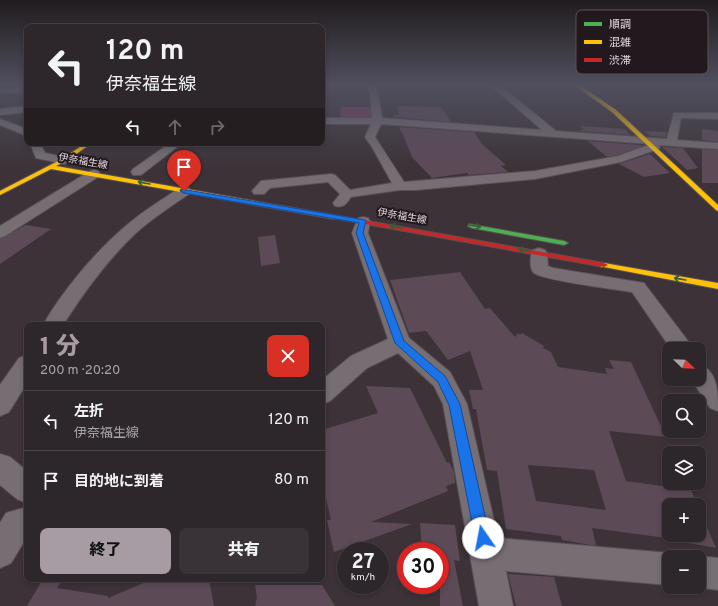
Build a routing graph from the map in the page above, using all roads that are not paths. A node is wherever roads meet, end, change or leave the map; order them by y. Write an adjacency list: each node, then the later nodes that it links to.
1 (376, 112): 6 (street)
2 (527, 112): 9 (street)
3 (615, 112): 11 (main road)
4 (718, 116): 10 (street)
5 (325, 121): 6 (street)
6 (377, 121): 9 (street); 22 (street)
7 (0, 122): 8 (street)
8 (24, 132)
9 (553, 134): 11 (street)
10 (671, 143): 11 (street); 15 (street)
11 (651, 144): 22 (street); 28 (main road)
12 (36, 146): 16 (street)
13 (85, 146): 16 (main road, 伊奈福生線)
14 (172, 146): 20 (street)
15 (718, 146)
16 (64, 160): 17 (main road, 伊奈福生線); 18 (main road, 伊奈福生線)
17 (78, 162)
18 (50, 167): 19 (main road, 伊奈福生線); 25 (main road)
19 (96, 168): 24 (main road, 伊奈福生線, one-way to 19); 30 (street)
20 (134, 171): 21 (main road)
21 (152, 174)
22 (400, 186): 27 (street)
23 (255, 190): 26 (main road); 27 (street)
24 (184, 191): 27 (main road, 伊奈福生線); 34 (street)
25 (0, 193)
26 (273, 193)
27 (345, 206): 32 (main road, 伊奈福生線, one-way to 27); 36 (street)
28 (718, 209)
29 (462, 224): 31 (main road, one-way to 31)
30 (0, 233)
31 (570, 244)
32 (539, 253): 33 (main road, 伊奈福生線, one-way to 32); 35 (street)
33 (718, 286)
34 (55, 322)
35 (678, 342)
36 (400, 343): 39 (street); 46 (street)
37 (24, 369): 41 (street)
38 (706, 384): 40 (street)
39 (325, 391)
40 (718, 402)
41 (0, 405)
42 (0, 467): 43 (street)
43 (24, 487)
44 (24, 523): 45 (street)
45 (0, 552)
46 (486, 553): 47 (street); 50 (street)
47 (662, 568)
48 (706, 573): 49 (street)
49 (718, 574)
50 (496, 606)

